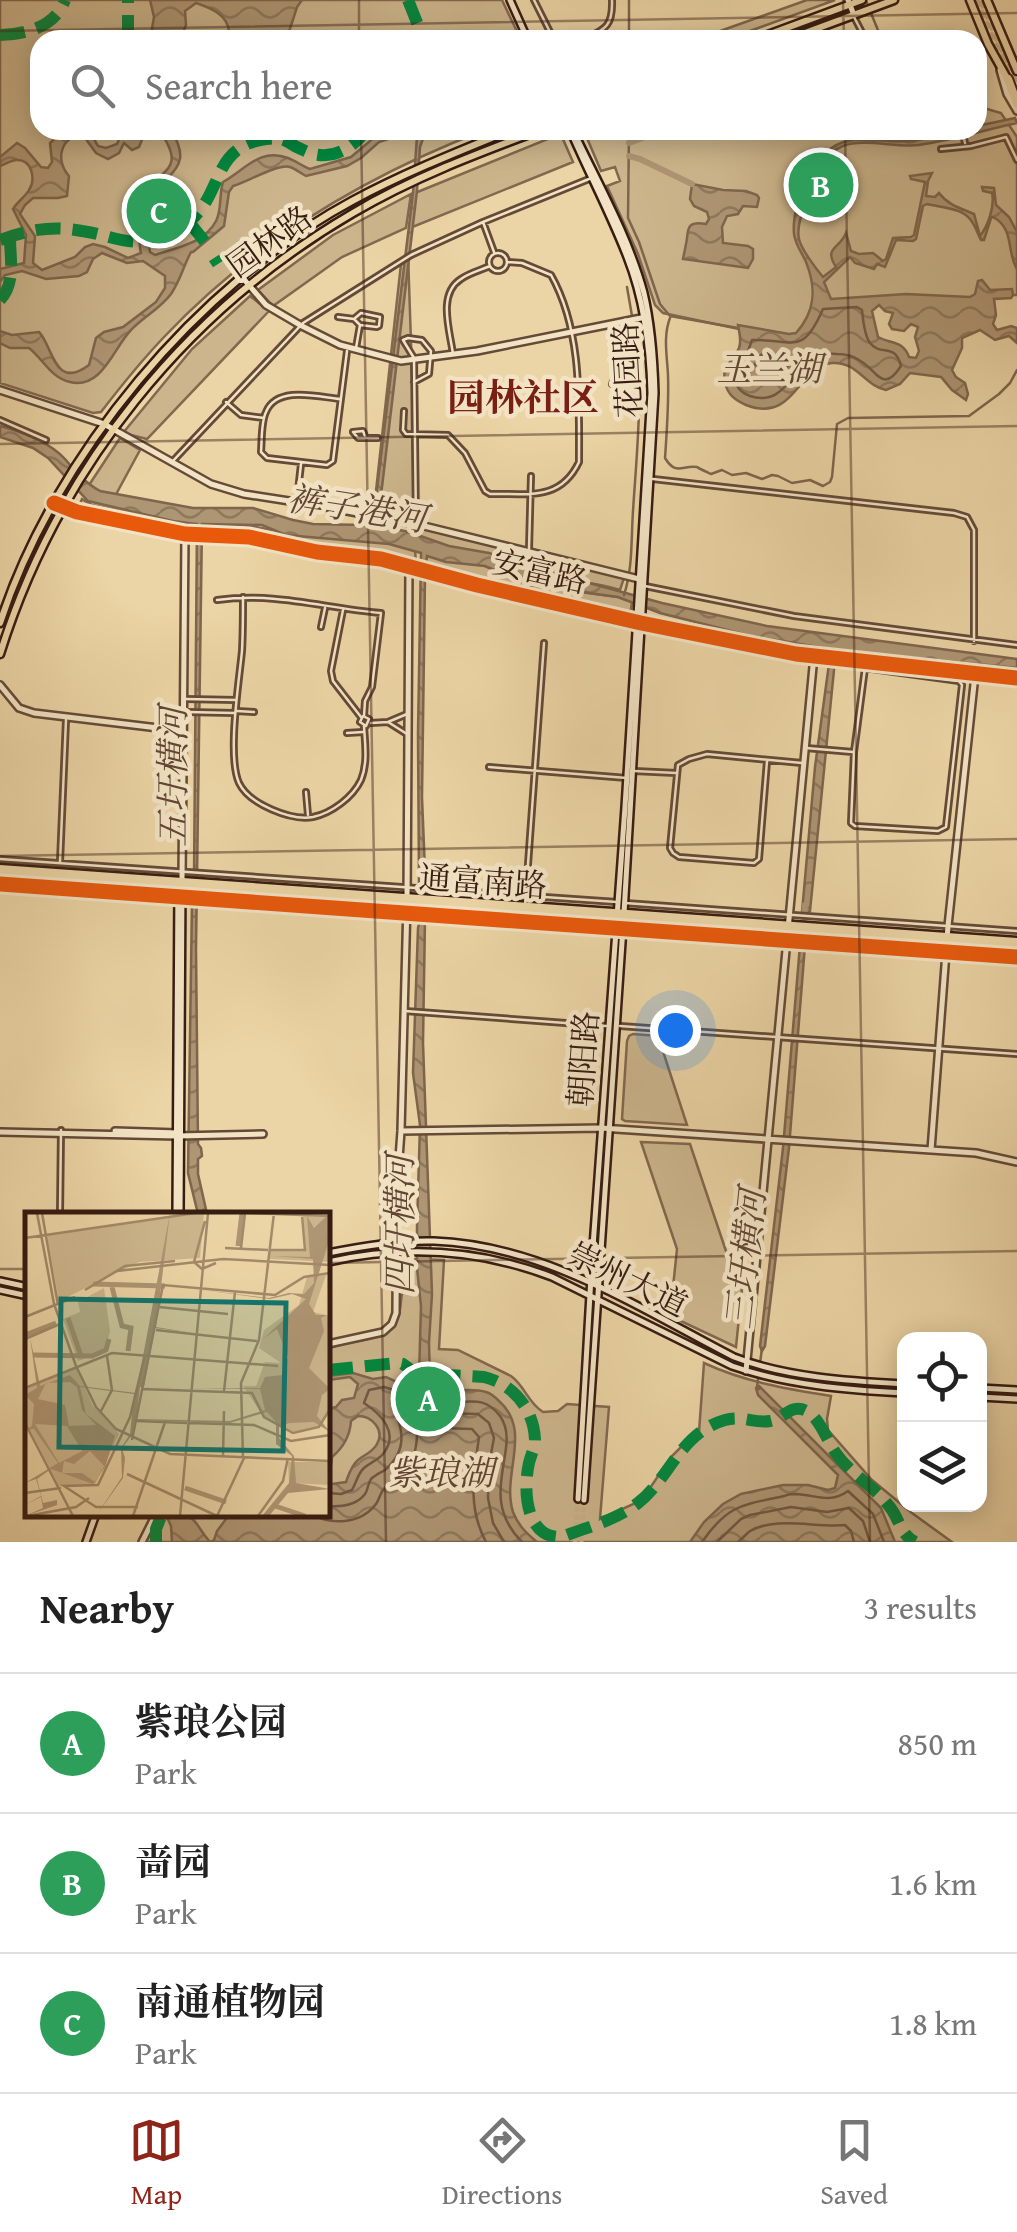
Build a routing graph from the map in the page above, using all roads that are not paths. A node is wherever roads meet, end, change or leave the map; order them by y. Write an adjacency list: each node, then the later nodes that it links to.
1 (534, 0): 11 (street)
2 (612, 0): 12 (street)
3 (862, 0): 8 (main road)
4 (894, 0): 9 (main road)
5 (970, 0): 16 (main road)
6 (987, 0): 18 (main road)
7 (513, 1): 10 (street)
8 (848, 2): 9 (street); 13 (main road)
9 (854, 15): 14 (main road); 15 (street)
10 (526, 30)
11 (549, 30)
12 (603, 30)
13 (779, 30)
14 (813, 30)
15 (861, 30)
16 (984, 30)
17 (987, 38): 19 (main road)
18 (1009, 52): 20 (street); 21 (main road)
19 (998, 62): 22 (main road); 25 (street)
20 (1017, 63)
21 (1017, 71)
22 (1008, 79): 23 (main road); 24 (highway)
23 (1017, 94)
24 (1017, 103)
25 (1017, 112)
26 (486, 140): 39 (main road, 园林路)
27 (515, 140): 40 (main road, 园林路)
28 (576, 140): 34 (street, 花园路)
29 (577, 140): 42 (street, 花园路)
30 (964, 140): 31 (street)
31 (965, 143): 32 (street); 33 (street)
32 (940, 149)
33 (1017, 160)
34 (590, 178): 35 (street); 42 (street, 花园路)
35 (483, 222): 36 (street); 44 (street)
36 (494, 254): 37 (street); 38 (street)
37 (507, 262): 38 (street); 46 (street)
38 (490, 266): 49 (street)
39 (242, 277): 40 (street); 61 (main road, 园林路)
40 (249, 284): 44 (street); 62 (main road, 园林路)
41 (338, 316): 43 (street)
42 (646, 317): 46 (street); 70 (street, 花园路)
43 (354, 319): 45 (street); 45 (street)
44 (300, 325): 47 (street); 57 (street)
45 (360, 325): 48 (street)
46 (570, 333): 49 (street); 71 (street)
47 (347, 347): 48 (street); 56 (street)
48 (356, 350): 51 (street)
49 (453, 354): 50 (street)
50 (432, 357): 51 (street); 51 (street); 53 (street)
51 (414, 358): 53 (street)
52 (618, 368): 54 (street)
53 (414, 382): 64 (street)
54 (612, 384)
55 (0, 390): 61 (street)
56 (340, 399): 59 (street); 67 (street)
57 (226, 402): 59 (street); 68 (street)
58 (404, 412): 64 (street)
59 (265, 418): 67 (street)
60 (0, 420): 66 (street)
61 (104, 424): 62 (street); 73 (main road, 园林路)
62 (112, 429): 68 (street); 73 (main road, 园林路)
63 (365, 436): 65 (street)
64 (415, 436): 71 (street); 74 (street)
65 (378, 438)
66 (46, 440)
67 (301, 462): 72 (street)
68 (171, 463): 72 (street)
69 (530, 476): 71 (street)
70 (648, 479): 78 (street, 花园路); 86 (street)
71 (530, 494): 76 (street)
72 (297, 503): 74 (street)
73 (58, 505): 75 (street, 安富路); 84 (main road); 89 (main road)
74 (416, 524): 76 (street)
75 (184, 534): 77 (street, 安富路); 94 (street)
76 (530, 551): 78 (street)
77 (409, 566): 83 (street, 安富路); 99 (street)
78 (641, 587): 83 (street, 花园路); 86 (street)
79 (244, 597): 80 (street); 81 (street); 95 (street)
80 (217, 600)
81 (326, 606): 82 (street); 85 (street)
82 (343, 610): 101 (street); 101 (street)
83 (639, 622): 90 (street, 安富路); 115 (street, 朝阳路)
84 (0, 623)
85 (321, 627)
86 (974, 641): 88 (street)
87 (544, 643): 113 (street)
88 (1017, 646)
89 (0, 654)
90 (814, 656): 91 (street, 安富路); 108 (street)
91 (975, 675): 92 (street, 安富路); 130 (street)
92 (1017, 678)
93 (0, 685): 100 (street)
94 (183, 699): 95 (street); 96 (street)
95 (236, 700): 97 (street)
96 (183, 712): 97 (street); 104 (street)
97 (235, 712): 98 (street); 117 (street)
98 (254, 712)
99 (408, 713): 102 (street); 107 (street)
100 (66, 717): 104 (street); 119 (street)
101 (363, 717): 103 (street); 103 (street)
102 (388, 722): 103 (street); 107 (street)
103 (367, 724): 105 (street)
104 (183, 730): 121 (street)
105 (365, 732): 106 (street); 117 (street)
106 (348, 733)
107 (408, 734): 123 (street)
108 (805, 748): 109 (street); 111 (street)
109 (854, 752): 109 (street)
110 (767, 761): 111 (street); 114 (street); 114 (street)
111 (804, 763): 129 (street)
112 (489, 767): 113 (street)
113 (534, 770): 115 (street); 124 (street)
114 (676, 773): 115 (street)
115 (630, 774): 127 (street, 朝阳路)
116 (306, 792): 117 (street)
117 (308, 817)
118 (0, 860): 119 (street)
119 (60, 864): 121 (street)
120 (0, 871): 121 (main road, 通富南路)
121 (187, 883): 123 (main road, 通富南路); 123 (street); 125 (street)
122 (0, 884): 125 (street)
123 (407, 896): 124 (street); 126 (main road, 通富南路); 128 (street)
124 (526, 896): 126 (street); 127 (street)
125 (180, 898): 128 (street); 150 (street)
126 (525, 909): 127 (main road, 通富南路)
127 (620, 911): 129 (street); 131 (main road, 通富南路); 132 (street, 朝阳路)
128 (407, 914): 132 (street); 139 (street)
129 (790, 915): 130 (street); 131 (street)
130 (948, 926): 133 (street); 134 (street)
131 (788, 927): 134 (main road, 通富南路); 135 (street)
132 (619, 929): 135 (street); 140 (street, 朝阳路); 141 (street, 朝阳路)
133 (1017, 931)
134 (948, 939): 136 (main road, 通富南路); 137 (street)
135 (787, 940): 137 (street); 142 (street)
136 (1017, 944)
137 (947, 952): 138 (street); 143 (street)
138 (1017, 957)
139 (403, 1011): 140 (street); 148 (street)
140 (608, 1026): 145 (street, 朝阳路)
141 (616, 1026): 142 (street); 146 (street, 朝阳路)
142 (778, 1038): 143 (street); 152 (street)
143 (939, 1049): 144 (street); 153 (street)
144 (1017, 1054)
145 (601, 1128): 146 (street); 148 (street); 162 (street, 朝阳路)
146 (610, 1128): 152 (street); 164 (street, 朝阳路)
147 (0, 1131): 149 (street)
148 (402, 1131): 157 (street)
149 (61, 1132): 150 (street); 155 (street)
150 (181, 1134): 151 (street); 156 (street)
151 (264, 1134)
152 (769, 1139): 153 (street); 169 (street)
153 (930, 1150): 154 (street)
154 (1017, 1162)
155 (60, 1212)
156 (178, 1212)
157 (396, 1242): 158 (street); 159 (street, 崇州大道); 162 (street, 崇州大道)
158 (398, 1252): 160 (street, 崇州大道); 167 (street, 崇州大道); 168 (street)
159 (330, 1253)
160 (330, 1262)
161 (0, 1282): 163 (street)
162 (591, 1284): 164 (street, 崇州大道); 167 (street, 朝阳路)
163 (25, 1286)
164 (599, 1288): 167 (street, 朝阳路); 169 (street, 崇州大道)
165 (0, 1290): 166 (street)
166 (25, 1295)
167 (594, 1297): 170 (street, 崇州大道); 177 (street, 朝阳路)
168 (330, 1343)
169 (748, 1362): 170 (street); 171 (street, 崇州大道)
170 (746, 1372): 174 (street, 崇州大道)
171 (897, 1383)
172 (987, 1388): 173 (street)
173 (1017, 1390)
174 (897, 1392)
175 (987, 1397): 176 (street)
176 (1017, 1399)
177 (581, 1499)
178 (93, 1517): 180 (street)
179 (155, 1517): 181 (street)
180 (84, 1542)
181 (142, 1542)

